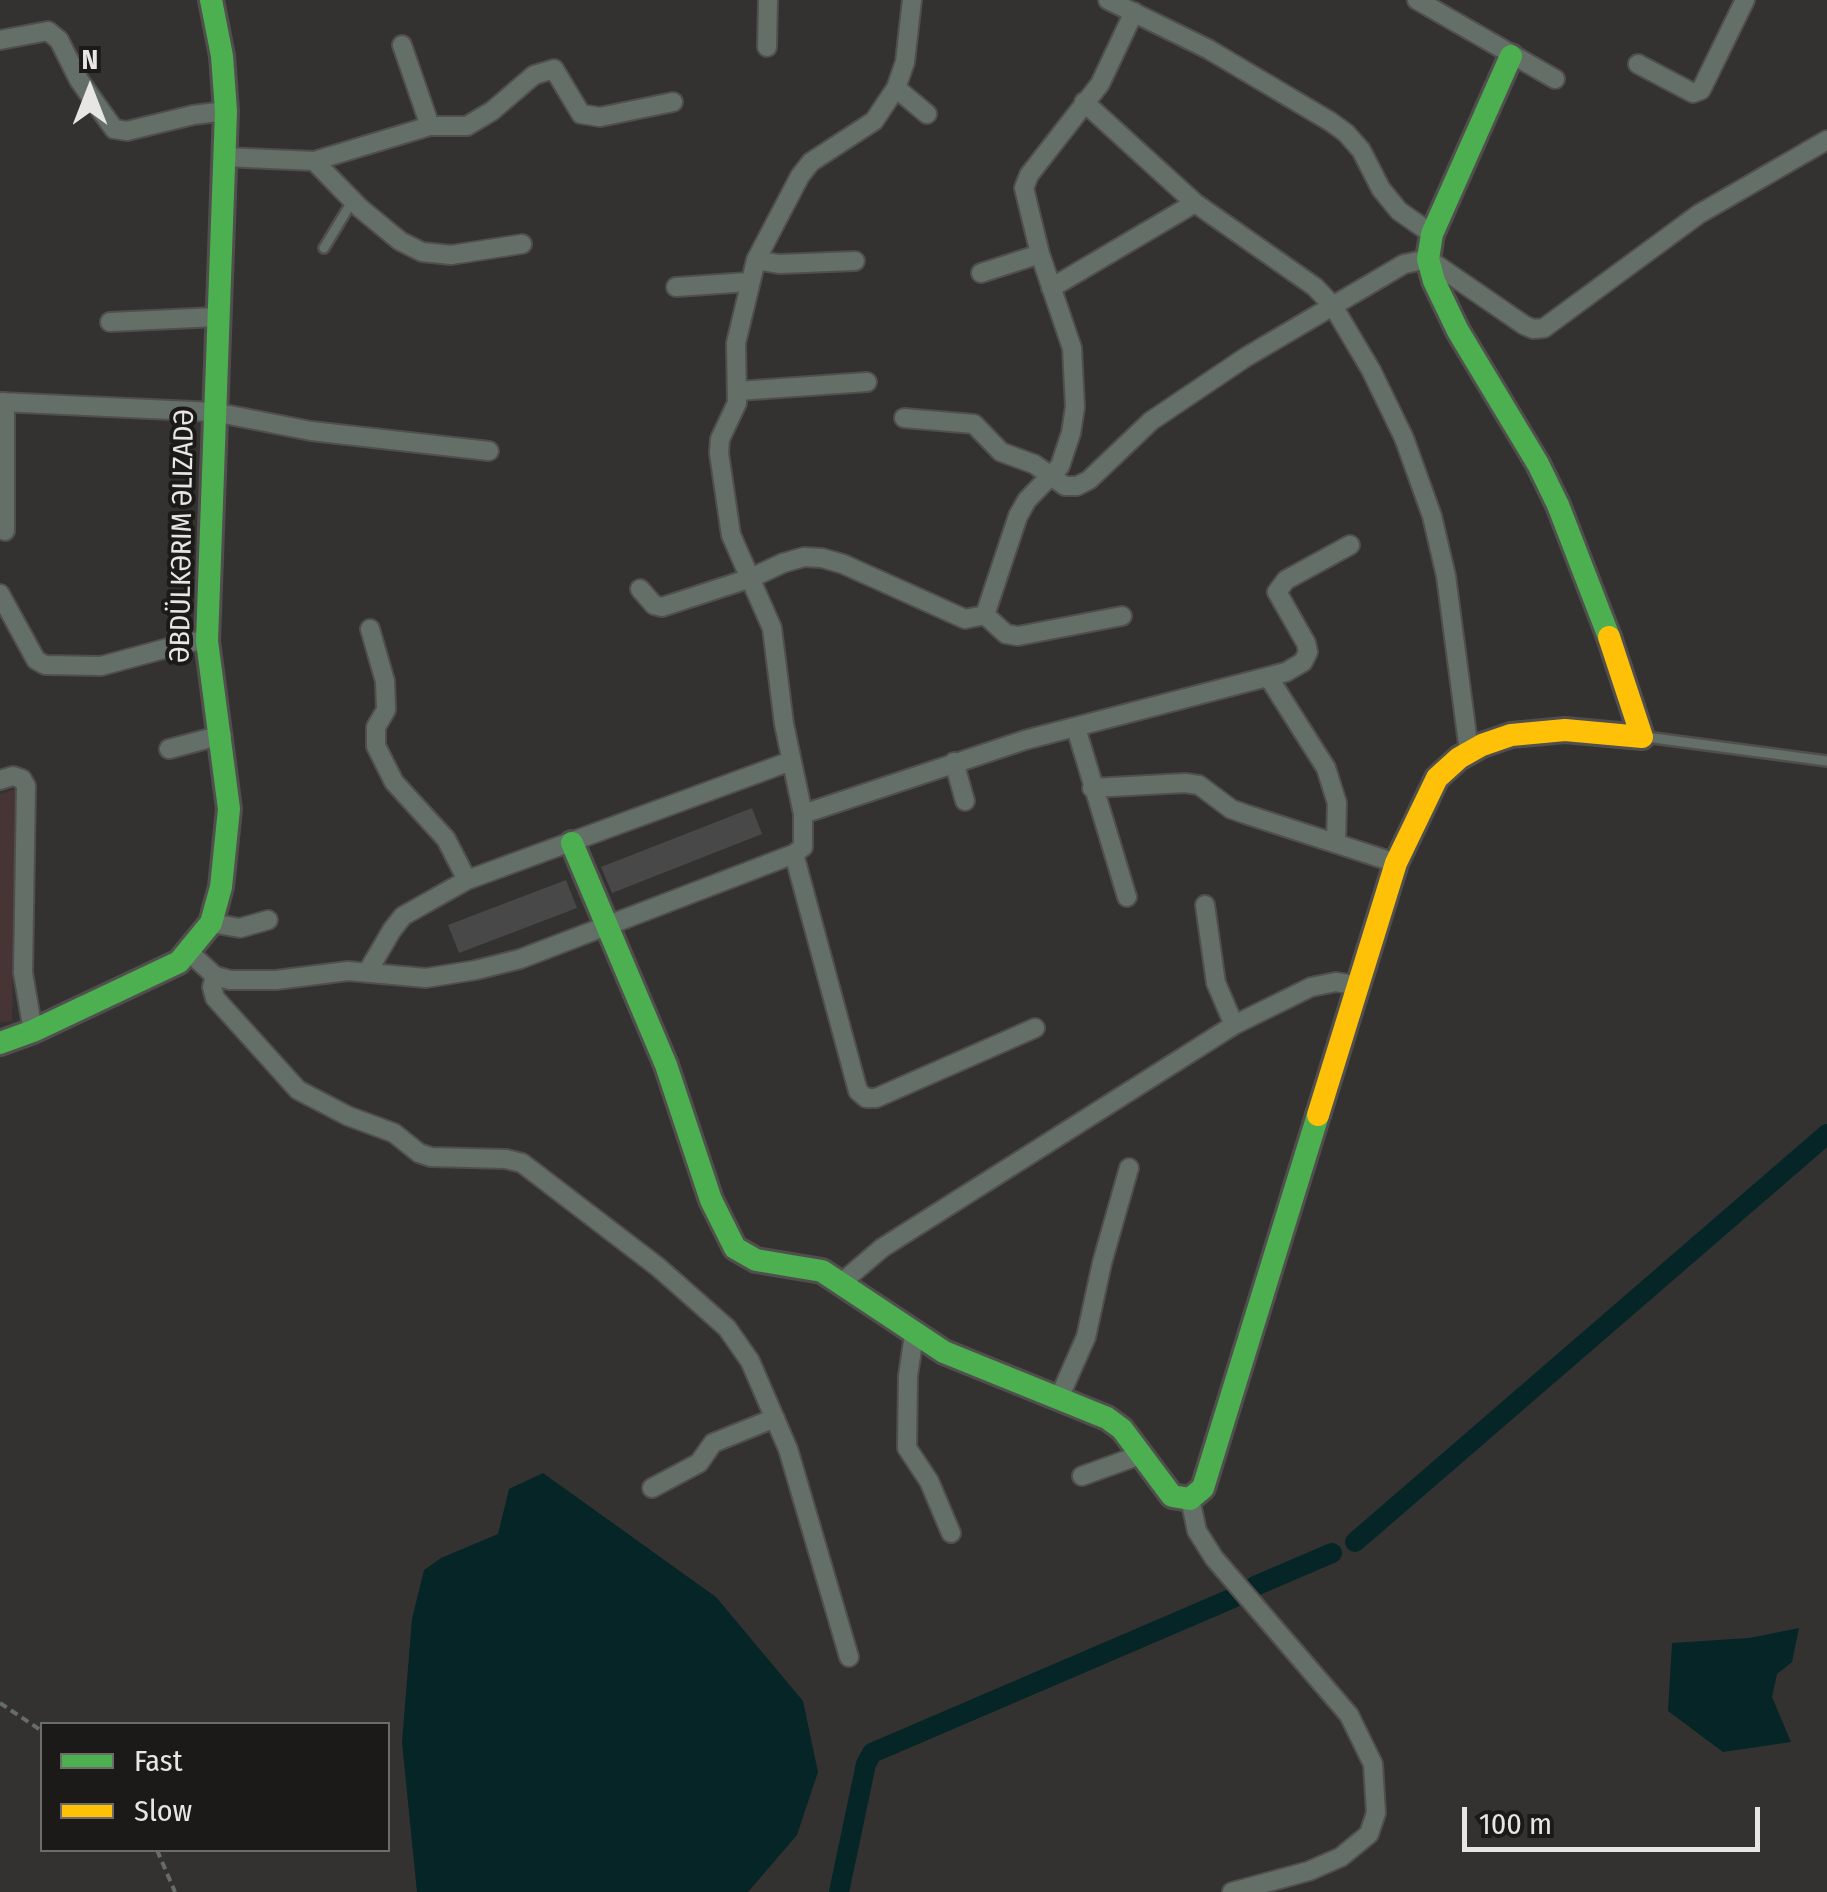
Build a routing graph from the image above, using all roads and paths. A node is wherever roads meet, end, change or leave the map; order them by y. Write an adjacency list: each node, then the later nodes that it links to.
1 (211, 0): 17 (street, ƏBDÜLKƏRIM ƏLIZADƏ)
2 (768, 0): 10 (street)
3 (912, 0): 14 (street)
4 (1108, 0): 7 (street)
5 (1417, 0): 11 (street)
6 (1745, 0): 12 (street)
7 (1134, 12): 16 (street); 25 (street)
8 (0, 40): 17 (street)
9 (402, 46): 19 (street)
10 (767, 47)
11 (1512, 56): 13 (street); 25 (street)
12 (1638, 64)
13 (1556, 79)
14 (896, 88): 18 (street); 30 (street)
15 (673, 102): 19 (street)
16 (1084, 102): 24 (street); 28 (street)
17 (226, 111): 21 (street, ƏBDÜLKƏRIM ƏLIZADƏ)
18 (927, 114)
19 (430, 126): 22 (street)
20 (1827, 140): 29 (street)
21 (224, 157): 22 (street); 37 (street, ƏBDÜLKƏRIM ƏLIZADƏ)
22 (314, 161): 23 (street)
23 (352, 200): 26 (street); 27 (lane)
24 (1195, 203): 35 (street); 36 (street)
25 (1432, 234): 29 (street)
26 (522, 244)
27 (324, 248)
28 (1040, 254): 32 (street); 35 (street)
29 (1428, 259): 36 (street); 58 (street)
30 (756, 260): 31 (street); 33 (street)
31 (855, 262)
32 (981, 274)
33 (748, 282): 34 (street); 40 (street)
34 (676, 287)
35 (1051, 288): 45 (street)
36 (1333, 306): 45 (street); 60 (street)
37 (216, 317): 38 (street); 42 (street, ƏBDÜLKƏRIM ƏLIZADƏ)
38 (110, 322)
39 (868, 382): 40 (street)
40 (738, 391): 48 (street)
41 (2, 402): 42 (street); 46 (street)
42 (214, 412): 44 (street); 54 (street, ƏBDÜLKƏRIM ƏLIZADƏ)
43 (904, 418): 45 (street)
44 (489, 451)
45 (1051, 479): 51 (street)
46 (5, 531)
47 (1350, 545): 55 (street)
48 (751, 578): 49 (street); 51 (street); 61 (street)
49 (640, 589)
50 (0, 594): 54 (street)
51 (985, 616): 52 (street)
52 (1122, 616)
53 (370, 629): 72 (street)
54 (207, 641): 57 (street, ƏBDÜLKƏRIM ƏLIZADƏ)
55 (1269, 678): 56 (street); 68 (street)
56 (1076, 728): 62 (street); 65 (street)
57 (222, 735): 59 (street); 76 (street, ƏBDÜLKƏRIM ƏLIZADƏ)
58 (1642, 737): 60 (street); 63 (lane)
59 (169, 749)
60 (1470, 751): 71 (street)
61 (791, 761): 67 (street); 69 (street)
62 (954, 762): 66 (street); 67 (street)
63 (1827, 762)
64 (0, 780): 84 (street)
65 (1092, 788): 68 (street); 73 (street)
66 (965, 801)
67 (803, 814): 70 (street)
68 (1336, 842): 71 (street)
69 (572, 843): 72 (street); 77 (street)
70 (794, 854): 77 (street); 83 (street)
71 (1396, 863): 81 (street)
72 (467, 880): 79 (street)
73 (1127, 896)
74 (1204, 905): 82 (street)
75 (268, 920): 76 (street)
76 (211, 923): 78 (street, ƏBDÜLKƏRIM ƏLIZADƏ)
77 (606, 926): 79 (street); 87 (street)
78 (189, 952): 80 (street); 84 (street)
79 (368, 972): 80 (street)
80 (215, 976): 90 (street)
81 (1360, 986): 82 (street); 94 (street)
82 (1234, 1025): 87 (street)
83 (1035, 1028)
84 (34, 1031): 85 (street)
85 (0, 1043)
86 (1129, 1168): 89 (street)
87 (840, 1284): 88 (street)
88 (914, 1336): 89 (street); 95 (street)
89 (1059, 1398): 91 (street)
90 (775, 1418): 93 (street); 96 (street)
91 (1140, 1456): 92 (street); 94 (street)
92 (1082, 1476)
93 (652, 1488)
94 (1190, 1499): 101 (street)
95 (951, 1533)
96 (849, 1657)
97 (0, 1703): 98 (path)
98 (40, 1730)
99 (158, 1852): 100 (path)
100 (175, 1892)
101 (1232, 1892)

